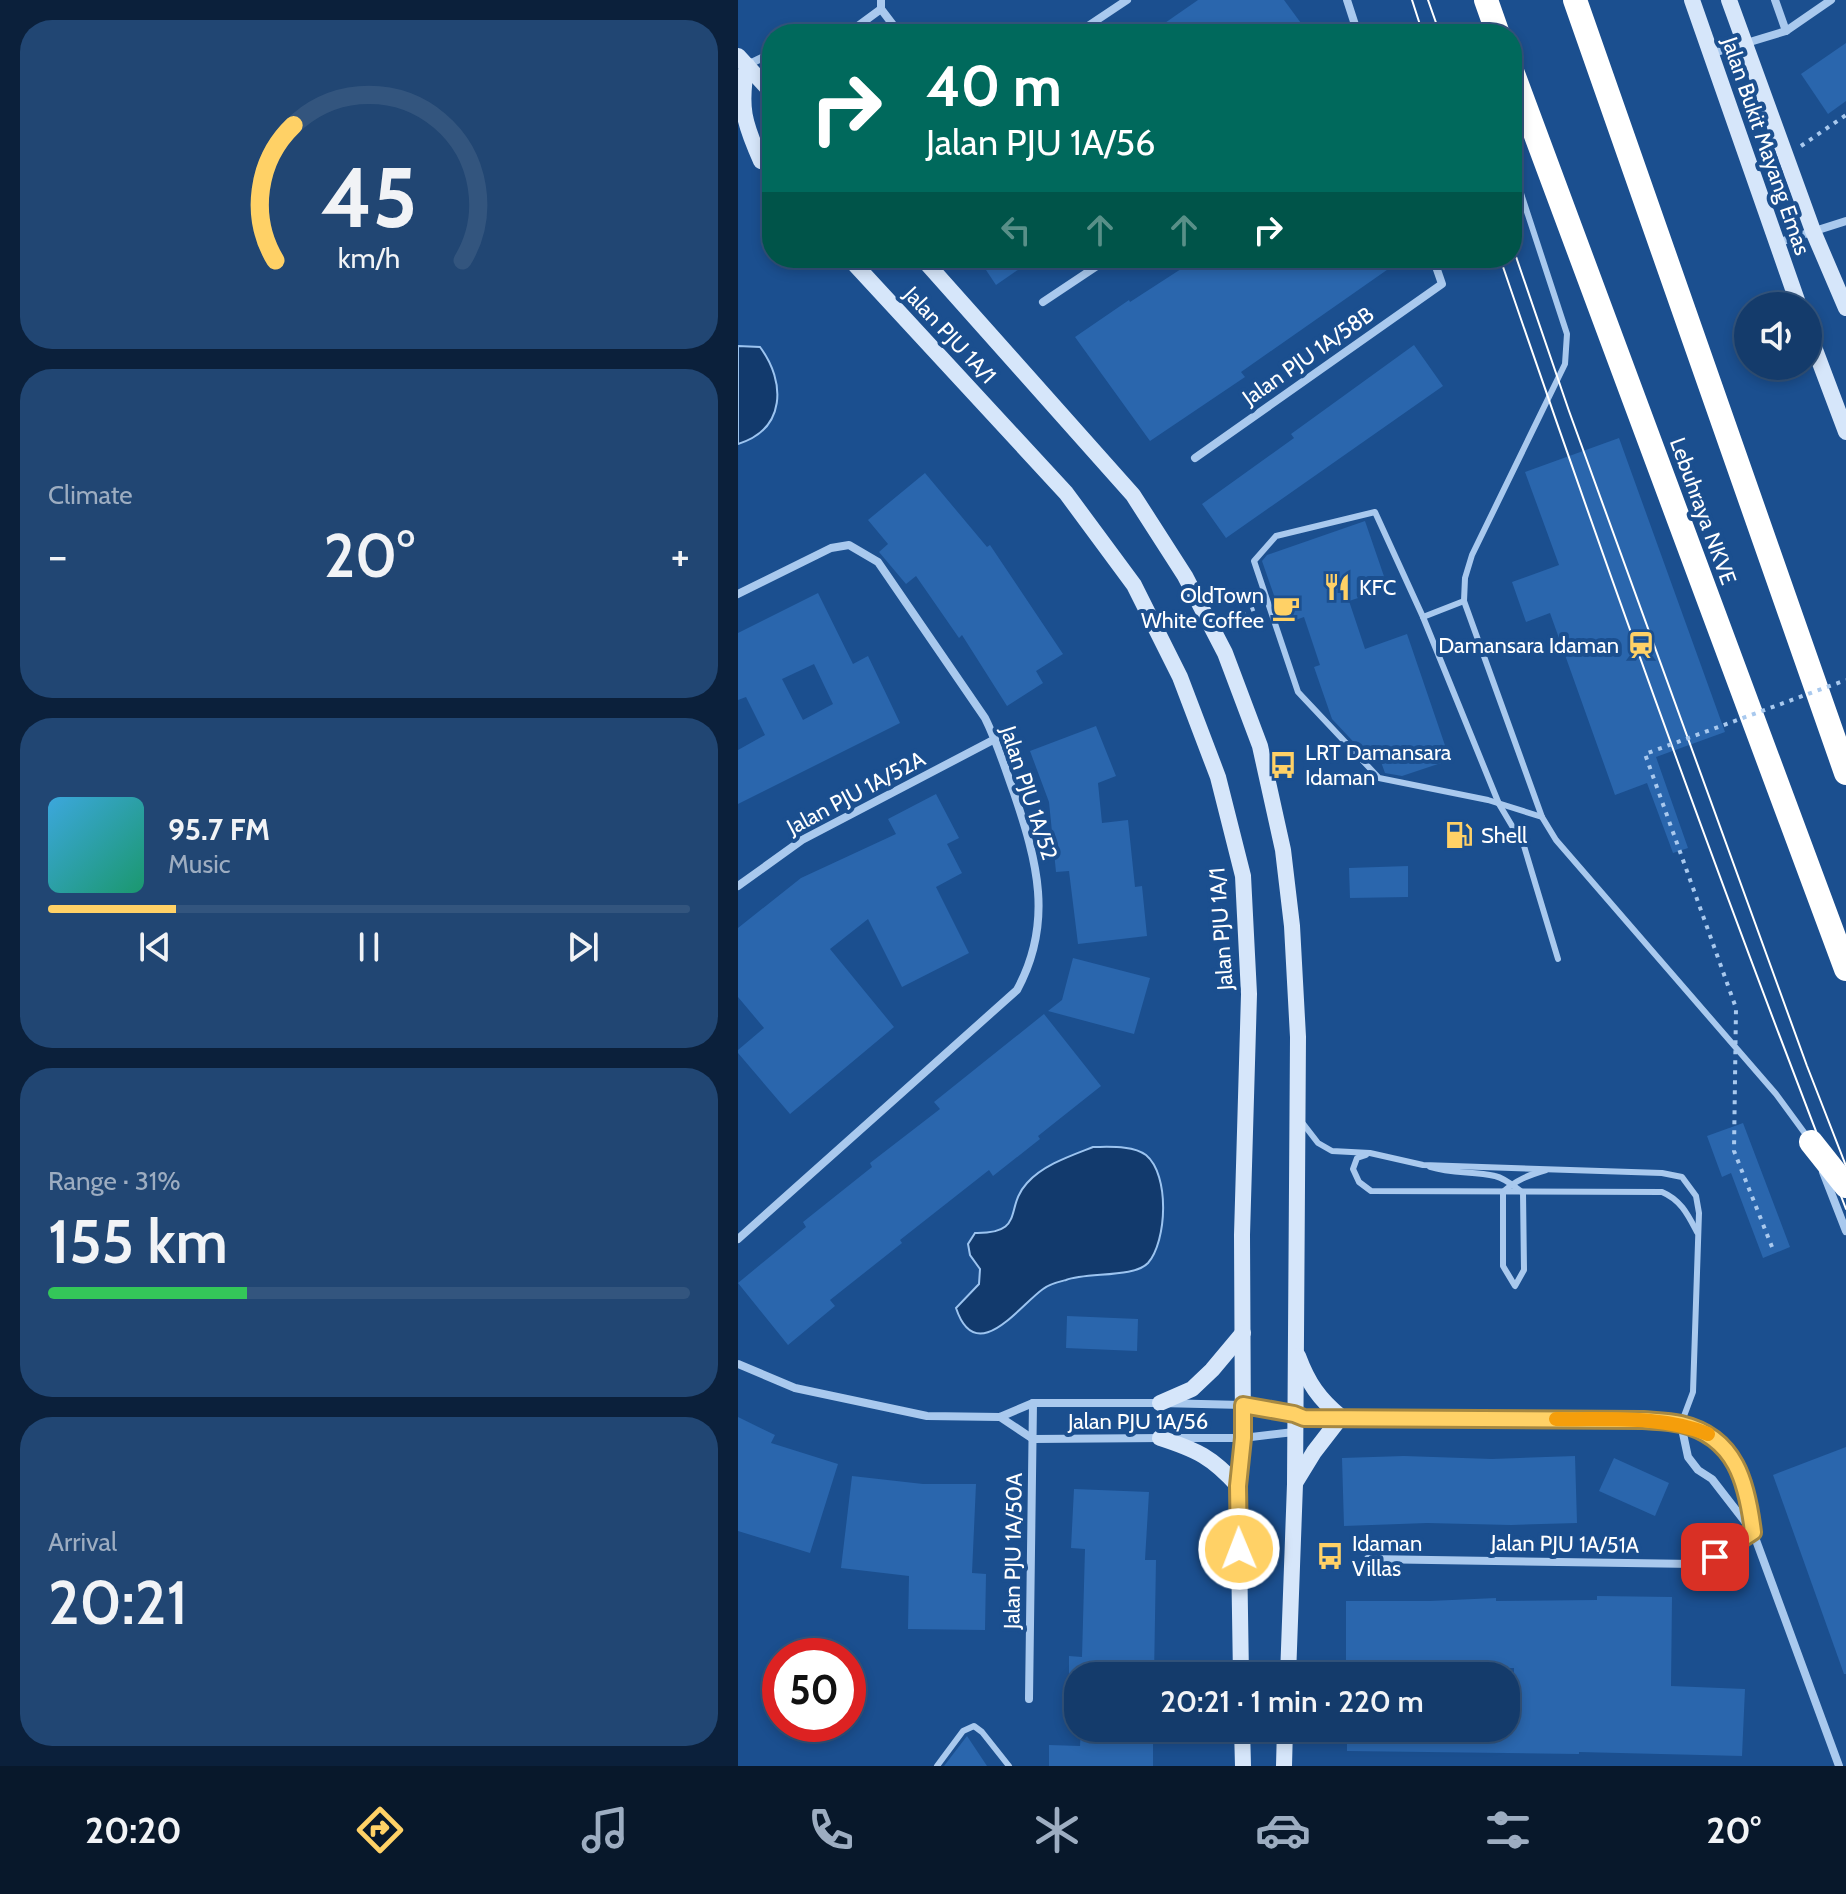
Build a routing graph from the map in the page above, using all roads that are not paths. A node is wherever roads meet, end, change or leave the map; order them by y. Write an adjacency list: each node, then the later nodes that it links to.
1 (1127, 0): 11 (street)
2 (1347, 0): 12 (street)
3 (1575, 0): 41 (highway)
4 (1692, 0): 15 (main road, Jalan Bukit Mayang Emas)
5 (1729, 0): 14 (main road, Jalan Bukit Mayang Emas)
6 (1775, 0): 13 (street)
7 (1831, 0): 13 (street)
8 (881, 4): 9 (street); 10 (street)
9 (858, 24)
10 (894, 24)
11 (1091, 24)
12 (1355, 24)
13 (1786, 31): 14 (street)
14 (1745, 43): 15 (street); 25 (main road, Jalan Bukit Mayang Emas)
15 (1710, 54): 26 (main road, Jalan Bukit Mayang Emas)
16 (762, 55): 17 (street)
17 (742, 60): 18 (main road); 21 (main road)
18 (762, 82)
19 (1522, 98): 46 (highway, Lebuhraya NKVE)
20 (738, 136): 22 (main road)
21 (762, 159)
22 (762, 163)
23 (1522, 197): 38 (lane)
24 (1846, 221): 25 (street)
25 (1813, 231): 26 (street); 33 (main road, Jalan Bukit Mayang Emas)
26 (1777, 243): 31 (main road, Jalan Bukit Mayang Emas)
27 (858, 268): 59 (main road, Jalan PJU 1A/1)
28 (931, 268): 47 (main road, Jalan PJU 1A/1)
29 (1094, 268): 32 (street)
30 (1436, 268): 36 (street, Jalan PJU 1A/58B)
31 (1794, 292)
32 (1043, 302)
33 (1846, 308)
34 (1822, 368): 35 (main road)
35 (1846, 432)
36 (1195, 458)
37 (738, 594): 40 (street, Jalan PJU 1A/52)
38 (1464, 601): 39 (lane); 43 (lane)
39 (1423, 617): 42 (lane); 42 (lane)
40 (995, 739): 44 (street, Jalan PJU 1A/52A); 58 (street, Jalan PJU 1A/52)
41 (1846, 773)
42 (1499, 804): 43 (lane); 45 (lane)
43 (1542, 817): 48 (lane)
44 (738, 886)
45 (1558, 959)
46 (1846, 969)
47 (1299, 1118): 49 (lane); 60 (main road, Jalan PJU 1A/1)
48 (1811, 1142): 53 (highway); 56 (street)
49 (1370, 1153): 50 (lane); 54 (lane)
50 (1423, 1165): 51 (lane); 52 (lane)
51 (1551, 1168): 52 (lane); 57 (lane)
52 (1511, 1184): 54 (lane); 55 (lane)
53 (1846, 1186)
54 (1503, 1192): 55 (lane); 55 (lane)
55 (1523, 1193): 57 (lane)
56 (1846, 1231)
57 (1697, 1232): 68 (lane)
58 (738, 1239)
59 (1243, 1333): 63 (main road); 64 (main road, Jalan PJU 1A/1)
60 (1294, 1343): 65 (main road, Jalan PJU 1A/1); 67 (main road)
61 (739, 1363): 66 (street)
62 (1033, 1403): 63 (street, Jalan PJU 1A/56); 66 (street, Jalan PJU 1A/56); 72 (street, Jalan PJU 1A/50A)
63 (1160, 1403): 64 (street, Jalan PJU 1A/56)
64 (1243, 1405): 65 (street, Jalan PJU 1A/56); 71 (main road, Jalan PJU 1A/1)
65 (1299, 1416): 67 (street, Jalan PJU 1A/56); 69 (main road, Jalan PJU 1A/1)
66 (1000, 1417): 72 (street)
67 (1341, 1417): 68 (street, Jalan PJU 1A/56); 73 (main road)
68 (1681, 1424): 75 (street); 75 (street, Jalan PJU 1A/56)
69 (1294, 1432): 71 (street, Jalan PJU 1A/56); 73 (main road, Jalan PJU 1A/1)
70 (1160, 1438): 71 (street, Jalan PJU 1A/56); 72 (street, Jalan PJU 1A/56); 74 (main road)
71 (1243, 1438): 74 (main road, Jalan PJU 1A/1)
72 (1033, 1439): 79 (street, Jalan PJU 1A/50A)
73 (1295, 1484): 78 (main road, Jalan PJU 1A/1)
74 (1238, 1486): 77 (main road, Jalan PJU 1A/1)
75 (1753, 1532): 76 (street, Jalan PJU 1A/51A); 86 (street)
76 (1368, 1559)
77 (1241, 1662)
78 (1289, 1662)
79 (1029, 1699)
80 (1242, 1742): 84 (main road)
81 (1285, 1742): 85 (main road)
82 (937, 1766): 83 (lane)
83 (1009, 1766)
84 (1243, 1766)
85 (1284, 1766)
86 (1839, 1766)

